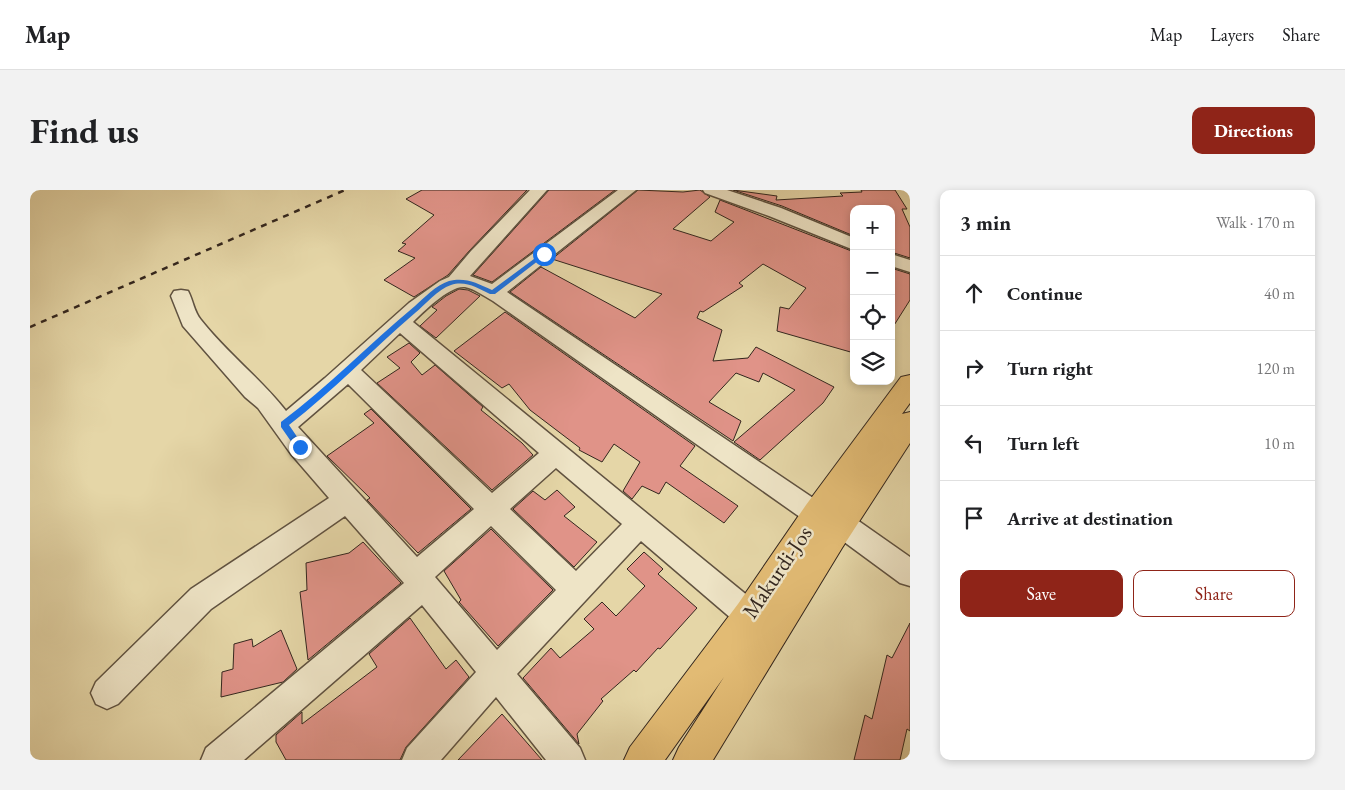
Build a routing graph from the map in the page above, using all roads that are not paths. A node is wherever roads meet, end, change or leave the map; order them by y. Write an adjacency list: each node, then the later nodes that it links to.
1 (539, 190): 7 (street)
2 (628, 190): 8 (street)
3 (711, 190): 4 (street)
4 (850, 243)
5 (895, 261): 6 (street)
6 (910, 266)
7 (456, 281): 8 (street); 10 (street)
8 (493, 293): 18 (street)
9 (181, 296): 14 (street)
10 (400, 322): 11 (street); 15 (street)
11 (348, 371): 14 (street); 17 (street)
12 (910, 384): 18 (highway, Makurdi-Jos)
13 (910, 422): 18 (highway, Makurdi-Jos)
14 (284, 425): 16 (street)
15 (556, 453): 17 (street); 19 (street)
16 (347, 500): 21 (street); 25 (street)
17 (492, 509): 21 (street); 22 (street)
18 (829, 519): 20 (street); 23 (highway, Makurdi-Jos); 30 (highway, Makurdi-Jos)
19 (640, 524): 22 (street); 23 (street)
20 (910, 573)
21 (420, 580): 24 (street); 26 (street)
22 (576, 590): 24 (street)
23 (749, 615): 29 (highway, Makurdi-Jos)
24 (495, 674): 27 (street); 28 (street)
25 (107, 693)
26 (218, 760)
27 (420, 760)
28 (568, 760)
29 (643, 760)
30 (692, 760)

